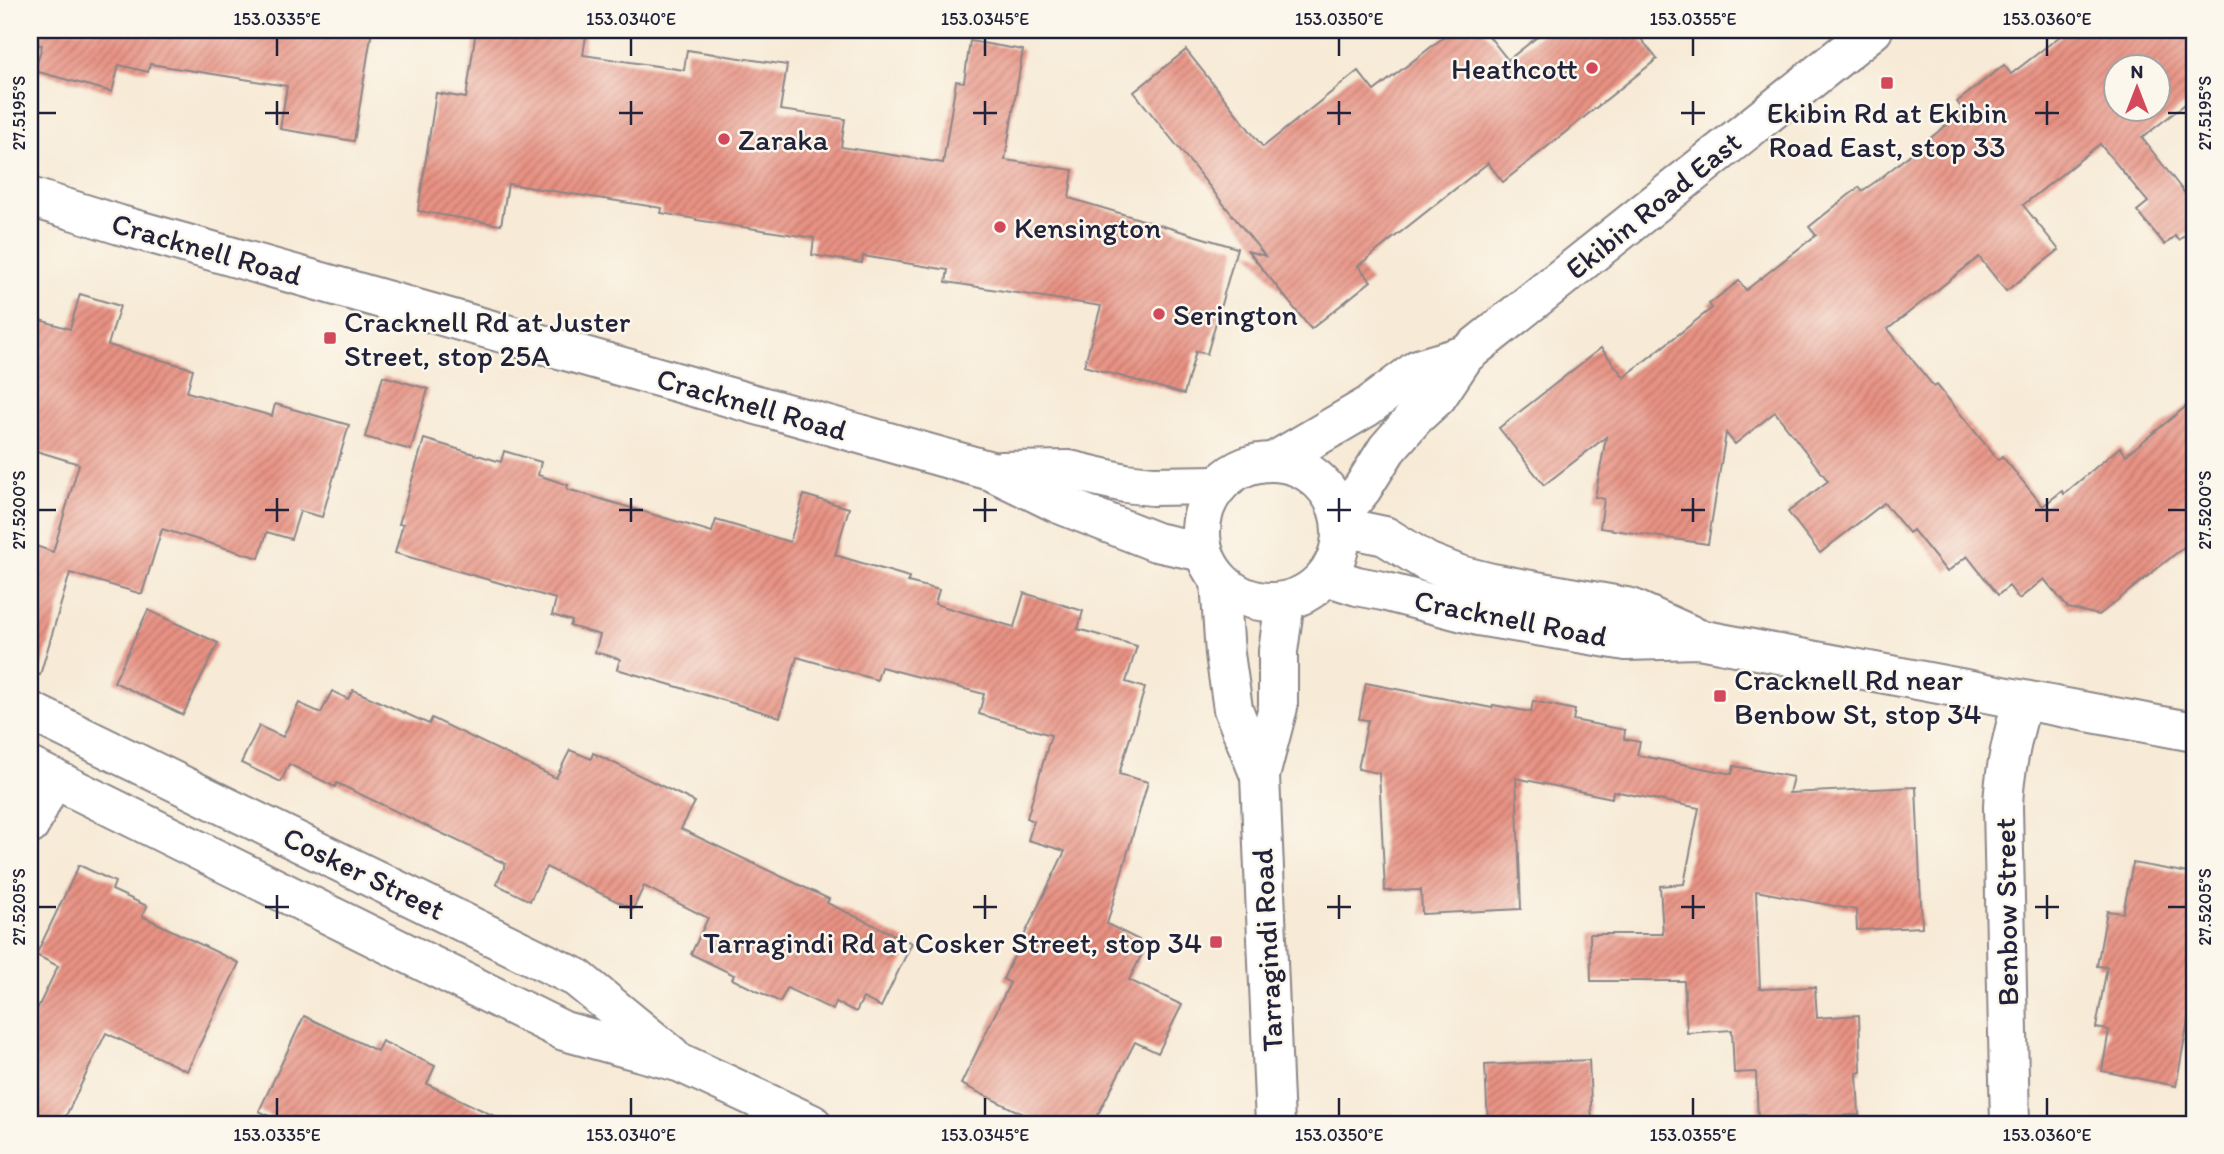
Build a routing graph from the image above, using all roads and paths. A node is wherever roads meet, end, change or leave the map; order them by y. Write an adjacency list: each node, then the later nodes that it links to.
1 (1873, 30): 3 (street, Ekibin Road East)
2 (30, 197): 5 (street, Cracknell Road)
3 (1465, 355): 4 (street, Ekibin Road East); 7 (street, Ekibin Road East)
4 (1273, 462): 6 (street); 7 (street)
5 (991, 471): 6 (street, Cracknell Road); 8 (street, Cracknell Road)
6 (1219, 485): 8 (street)
7 (1341, 521): 9 (street); 11 (street, Cracknell Road)
8 (1212, 566): 10 (street); 16 (street, Tarragindi Road)
9 (1326, 576): 10 (street); 11 (street, Cracknell Road)
10 (1285, 601): 16 (street, Tarragindi Road)
11 (1699, 639): 12 (street, Cracknell Road)
12 (2021, 701): 14 (street, Cracknell Road); 21 (street, Benbow Street)
13 (30, 711): 18 (street, Cosker Street)
14 (2194, 732)
15 (41, 773): 17 (street); 18 (street, Cosker Street)
16 (1260, 776): 20 (street, Tarragindi Road)
17 (30, 825)
18 (681, 1063): 19 (street, Cosker Street)
19 (812, 1124)
20 (1275, 1124)
21 (2010, 1124)

